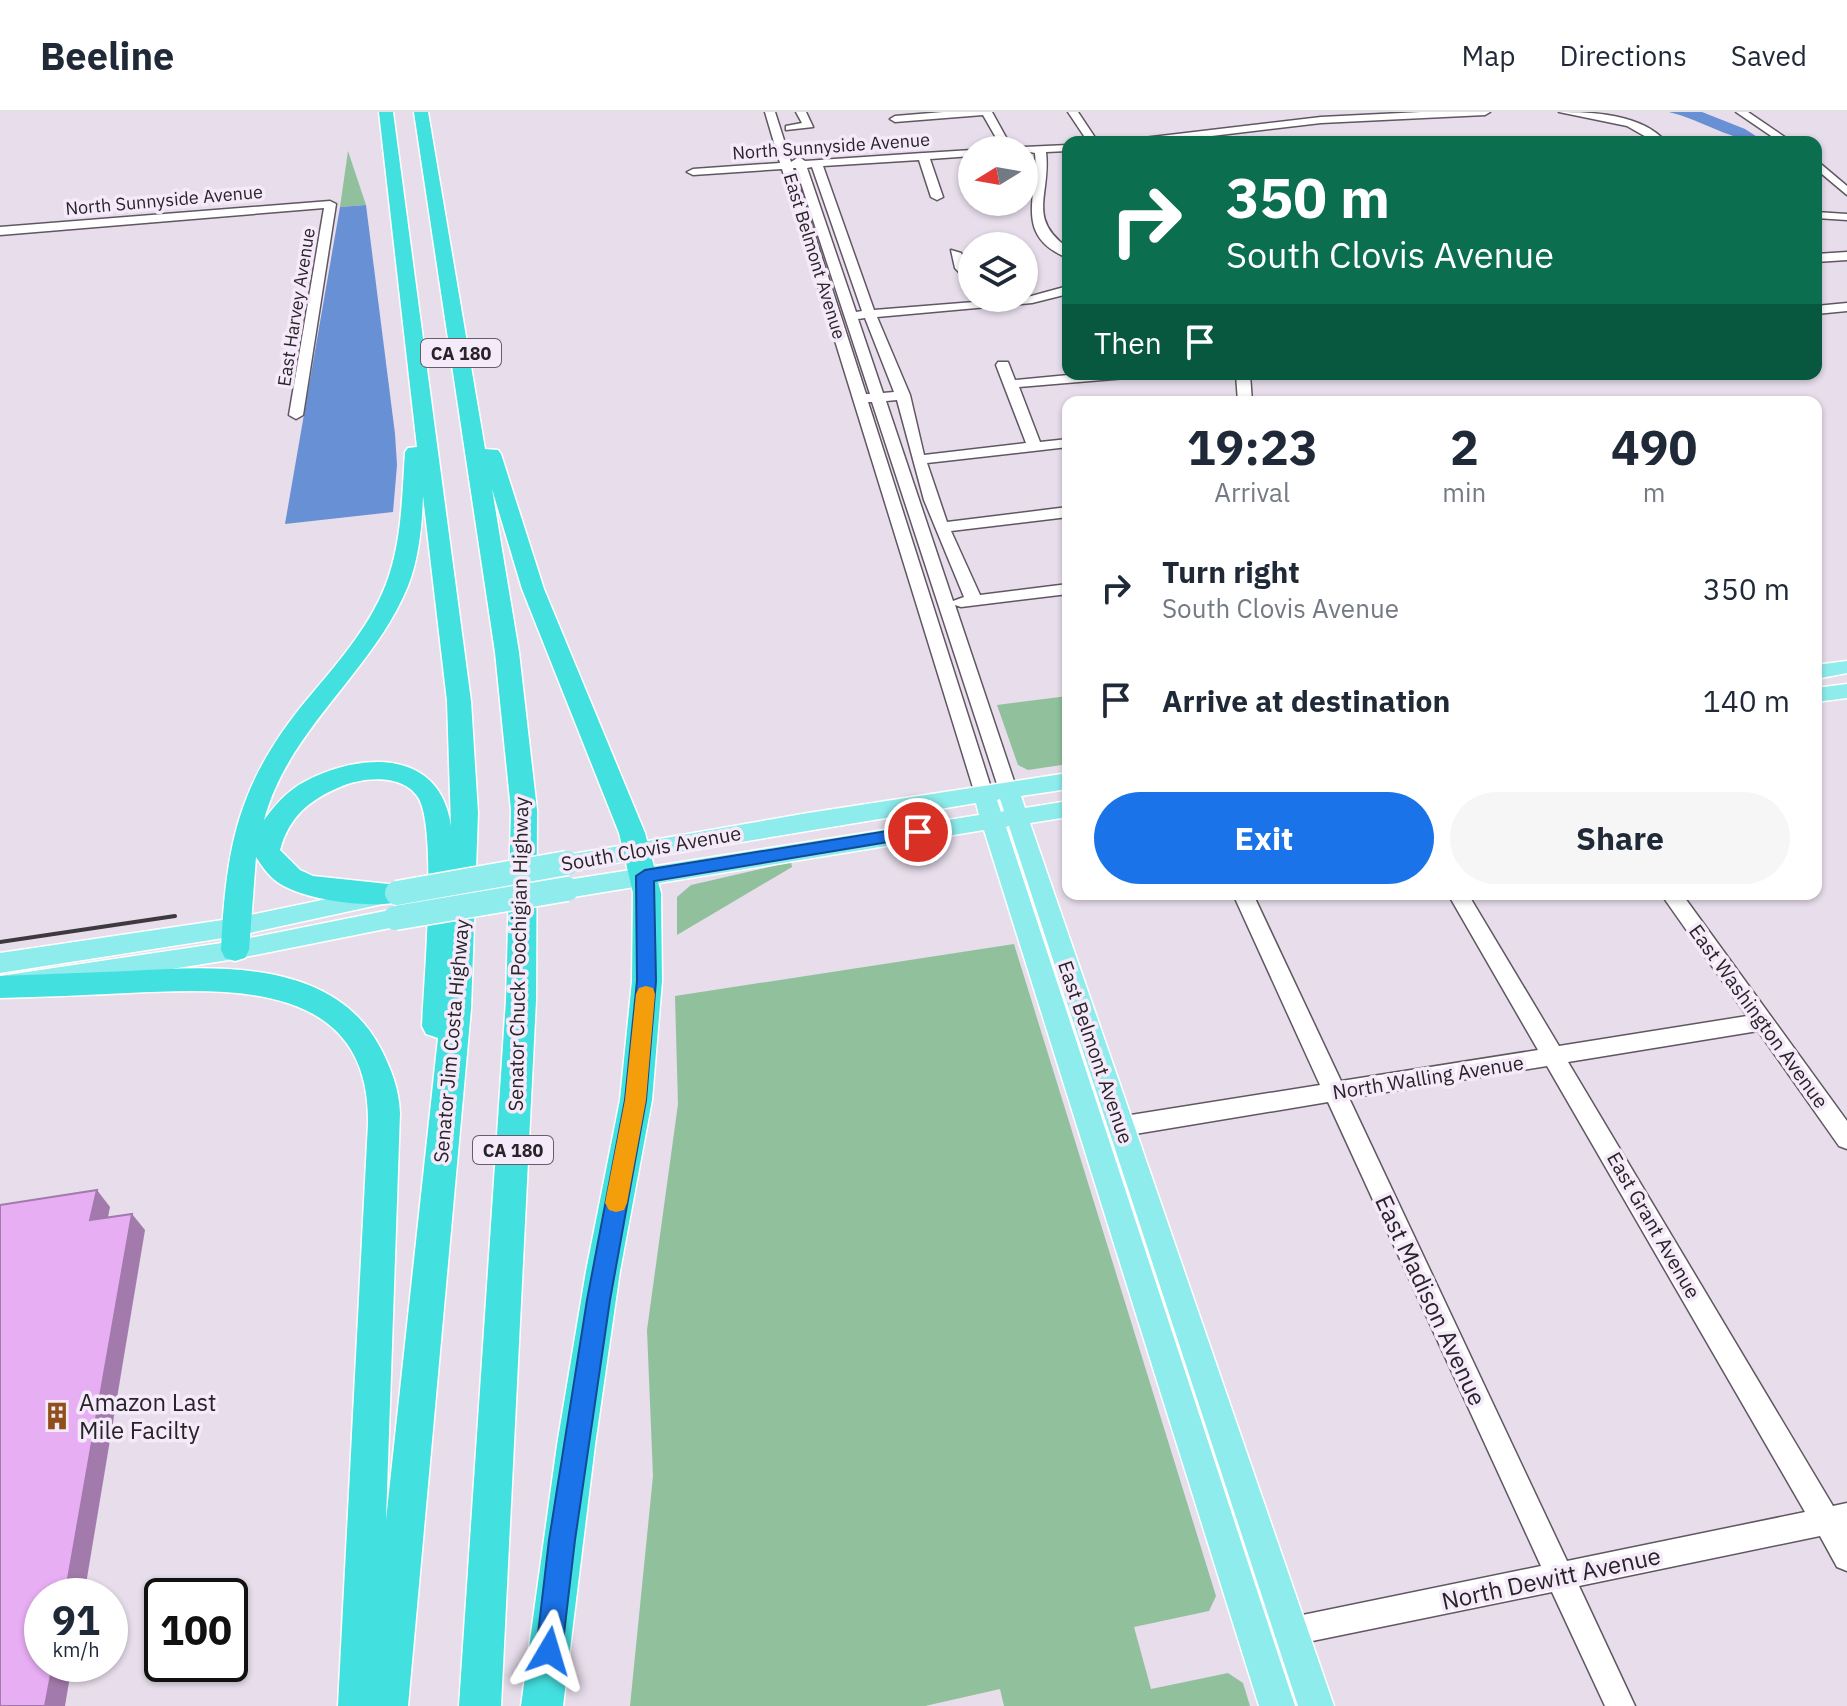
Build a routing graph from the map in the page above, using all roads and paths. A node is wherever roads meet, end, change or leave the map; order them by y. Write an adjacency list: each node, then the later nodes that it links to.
1 (386, 112): 52 (highway, CA 180)
2 (421, 112): 51 (highway, Senator Chuck Poochigian Highway / CA 180)
3 (770, 112): 29 (street, East Belmont Avenue)
4 (784, 112): 16 (street, East Belmont Avenue)
5 (801, 112): 16 (street)
6 (981, 112): 13 (street)
7 (987, 112): 18 (street)
8 (1073, 112): 19 (street)
9 (1485, 112): 14 (street)
10 (1564, 112): 23 (street)
11 (1741, 112): 17 (street)
12 (1750, 112): 17 (street)
13 (895, 119)
14 (1280, 124): 15 (street); 22 (street)
15 (1267, 126): 20 (street); 21 (street)
16 (790, 128): 29 (street, East Belmont Avenue)
17 (1774, 133): 24 (street)
18 (1000, 136)
19 (1089, 136)
20 (1189, 136)
21 (1268, 136)
22 (1281, 136)
23 (1656, 136)
24 (1778, 136)
25 (1062, 148): 26 (street)
26 (1040, 149): 38 (street)
27 (958, 154): 28 (street, North Sunnyside Avenue)
28 (923, 156): 29 (street, North Sunnyside Avenue); 33 (street)
29 (802, 166): 31 (street, North Sunnyside Avenue); 48 (street, East Belmont Avenue); 49 (street, East Belmont Avenue); 56 (street, East Belmont Avenue)
30 (1822, 169): 32 (street)
31 (693, 172)
32 (1847, 192)
33 (937, 197)
34 (330, 204): 37 (street, North Sunnyside Avenue); 57 (street, East Harvey Avenue)
35 (1822, 215): 36 (street)
36 (1847, 217)
37 (0, 231)
38 (1062, 249)
39 (955, 253): 42 (street)
40 (1847, 256): 41 (street)
41 (1822, 258)
42 (958, 260)
43 (1062, 292): 44 (street)
44 (1038, 298)
45 (958, 304): 48 (street)
46 (1847, 307): 47 (street)
47 (1822, 309)
48 (870, 314): 49 (street); 55 (street, East Belmont Avenue)
49 (851, 316): 56 (street, East Belmont Avenue)
50 (1003, 365): 54 (street)
51 (464, 368): 75 (highway); 98 (highway, Senator Chuck Poochigian Highway / CA 180)
52 (419, 376): 80 (highway); 90 (highway, Senator Jim Costa Highway / CA 180)
53 (1062, 380): 54 (street)
54 (1011, 384): 59 (street)
55 (903, 395): 56 (street); 60 (street, East Belmont Avenue)
56 (869, 398): 65 (street, East Belmont Avenue); 72 (street, East Belmont Avenue)
57 (296, 415)
58 (1062, 444): 59 (street)
59 (1035, 447): 60 (street)
60 (919, 460): 62 (street, East Belmont Avenue)
61 (1062, 513): 62 (street)
62 (942, 527): 64 (street, East Belmont Avenue)
63 (1062, 590): 64 (street)
64 (974, 600): 65 (street)
65 (948, 604): 71 (street, East Belmont Avenue)
66 (1847, 667): 67 (main road)
67 (1822, 671)
68 (1847, 691): 69 (main road)
69 (1822, 694)
70 (1062, 782): 71 (main road, South Clovis Avenue)
71 (1008, 790): 72 (main road, South Clovis Avenue); 74 (main road, East Belmont Avenue)
72 (984, 794): 74 (main road, East Belmont Avenue); 75 (main road, South Clovis Avenue)
73 (1062, 810): 74 (main road, South Clovis Avenue)
74 (1004, 818): 75 (main road, South Clovis Avenue); 88 (main road, East Belmont Avenue)
75 (641, 863): 79 (main road, South Clovis Avenue, bridge); 79 (main road, South Clovis Avenue, bridge); 99 (highway)
76 (1246, 900): 87 (street, East Madison Avenue)
77 (1462, 900): 86 (street, East Grant Avenue)
78 (1675, 900): 85 (street, East Washington Avenue)
79 (396, 906): 80 (main road, South Clovis Avenue); 90 (highway)
80 (235, 939): 81 (main road, South Clovis Avenue); 84 (main road, South Clovis Avenue)
81 (87, 951): 82 (main road, South Clovis Avenue); 83 (main road)
82 (0, 963)
83 (0, 973)
84 (0, 986): 96 (highway)
85 (1763, 1022): 86 (street, North Walling Avenue); 89 (street, East Washington Avenue)
86 (1555, 1056): 87 (street, North Walling Avenue); 91 (street, East Grant Avenue)
87 (1335, 1092): 88 (street, North Walling Avenue); 93 (street, East Madison Avenue)
88 (1107, 1129): 94 (main road, East Belmont Avenue); 95 (main road, East Belmont Avenue)
89 (1847, 1139)
90 (433, 1243): 97 (highway, Senator Jim Costa Highway / CA 180)
91 (1836, 1519): 92 (street, East Grant Avenue); 93 (street, North Dewitt Avenue)
92 (1847, 1557)
93 (1559, 1576): 94 (street, North Dewitt Avenue); 102 (street, East Madison Avenue)
94 (1291, 1632): 95 (street, North Dewitt Avenue); 101 (main road, East Belmont Avenue)
95 (1255, 1638): 100 (main road, East Belmont Avenue)
96 (359, 1706)
97 (387, 1706)
98 (480, 1706)
99 (542, 1706)
100 (1277, 1706)
101 (1316, 1706)
102 (1620, 1706)

